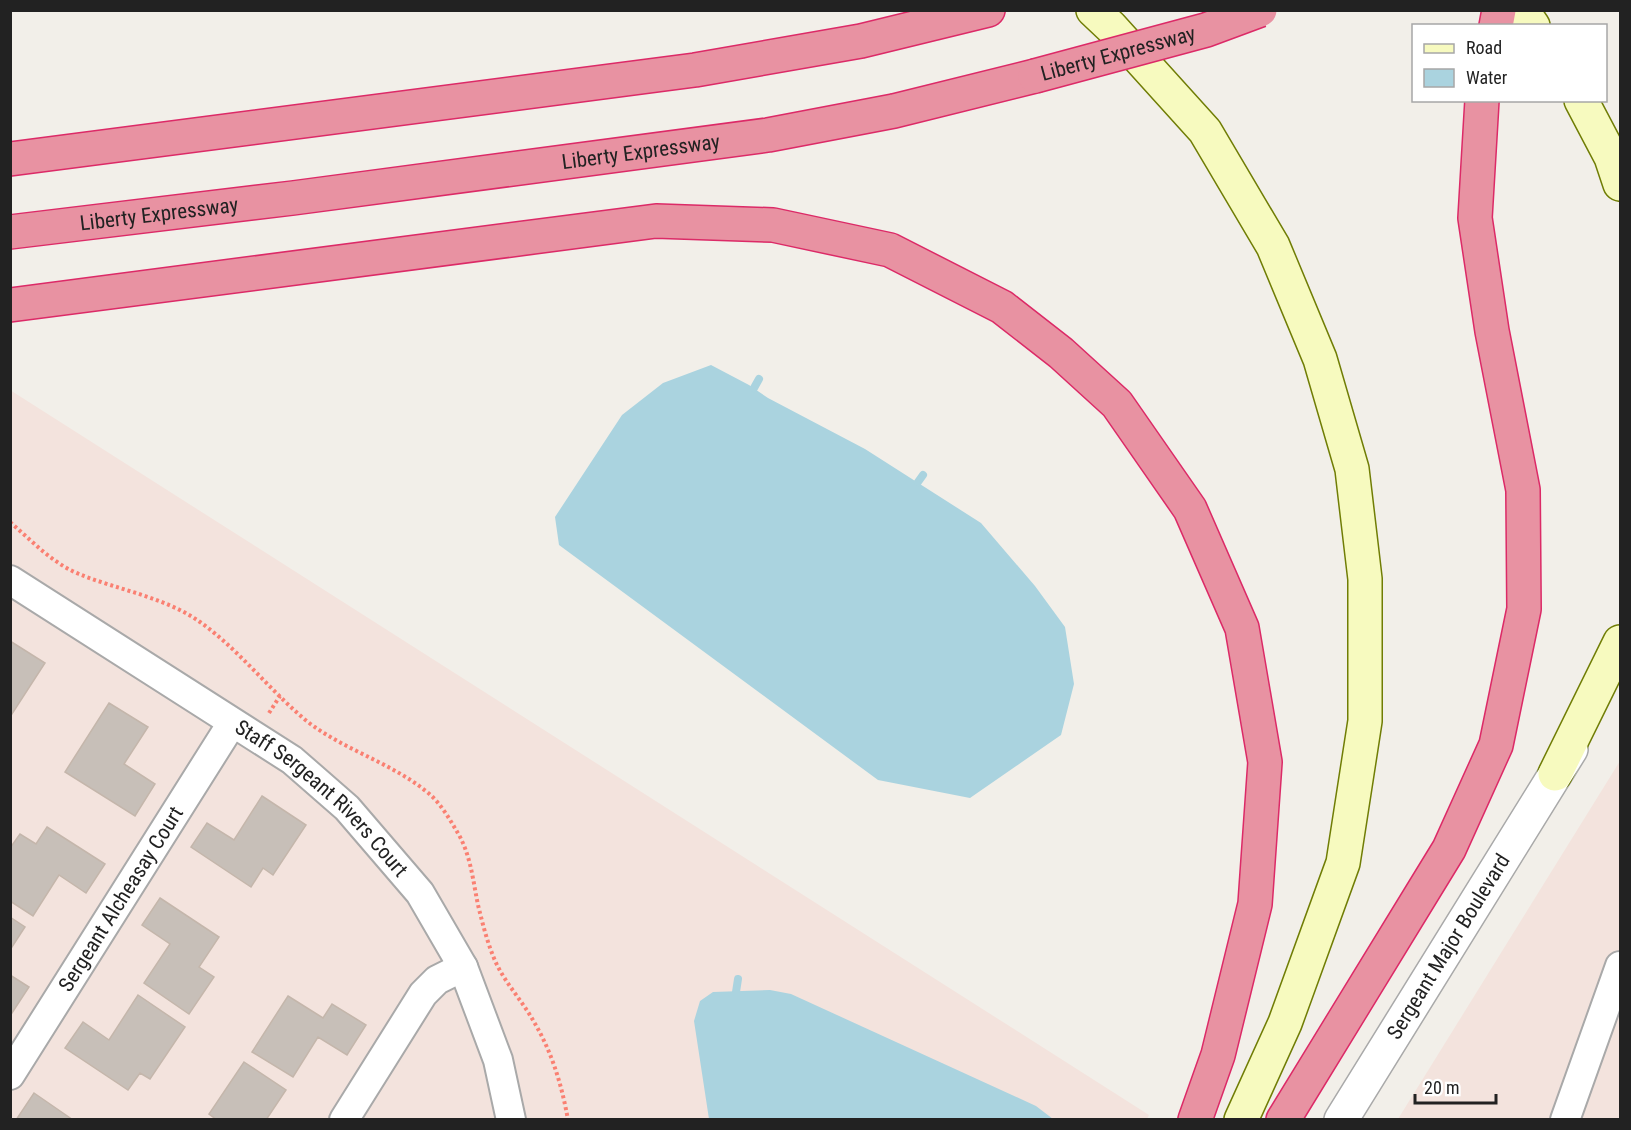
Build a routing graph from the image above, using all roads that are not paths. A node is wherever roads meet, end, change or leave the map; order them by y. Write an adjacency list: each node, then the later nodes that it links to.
1 (988, 10): 8 (highway)
2 (1093, 10): 23 (main road)
3 (1260, 10): 10 (highway, Liberty Expressway, bridge)
4 (1522, 10): 5 (main road)
5 (1532, 24)
6 (1482, 102): 24 (highway)
7 (1582, 102): 9 (main road)
8 (10, 159)
9 (1620, 184)
10 (10, 232)
11 (10, 305): 22 (highway)
12 (10, 580): 15 (street, Staff Sergeant Rivers Court)
13 (1620, 642): 16 (main road)
14 (1620, 670): 16 (street, Sergeant Major Boulevard)
15 (232, 723): 18 (street, Staff Sergeant Rivers Court); 19 (street, Sergeant Alcheasay Court)
16 (1555, 774): 25 (street, Sergeant Major Boulevard)
17 (1620, 966): 26 (street)
18 (463, 967): 20 (street); 21 (street, Staff Sergeant Rivers Court)
19 (10, 1075)
20 (344, 1119)
21 (511, 1119)
22 (1195, 1119)
23 (1241, 1119)
24 (1284, 1119)
25 (1341, 1119)
26 (1565, 1119)

